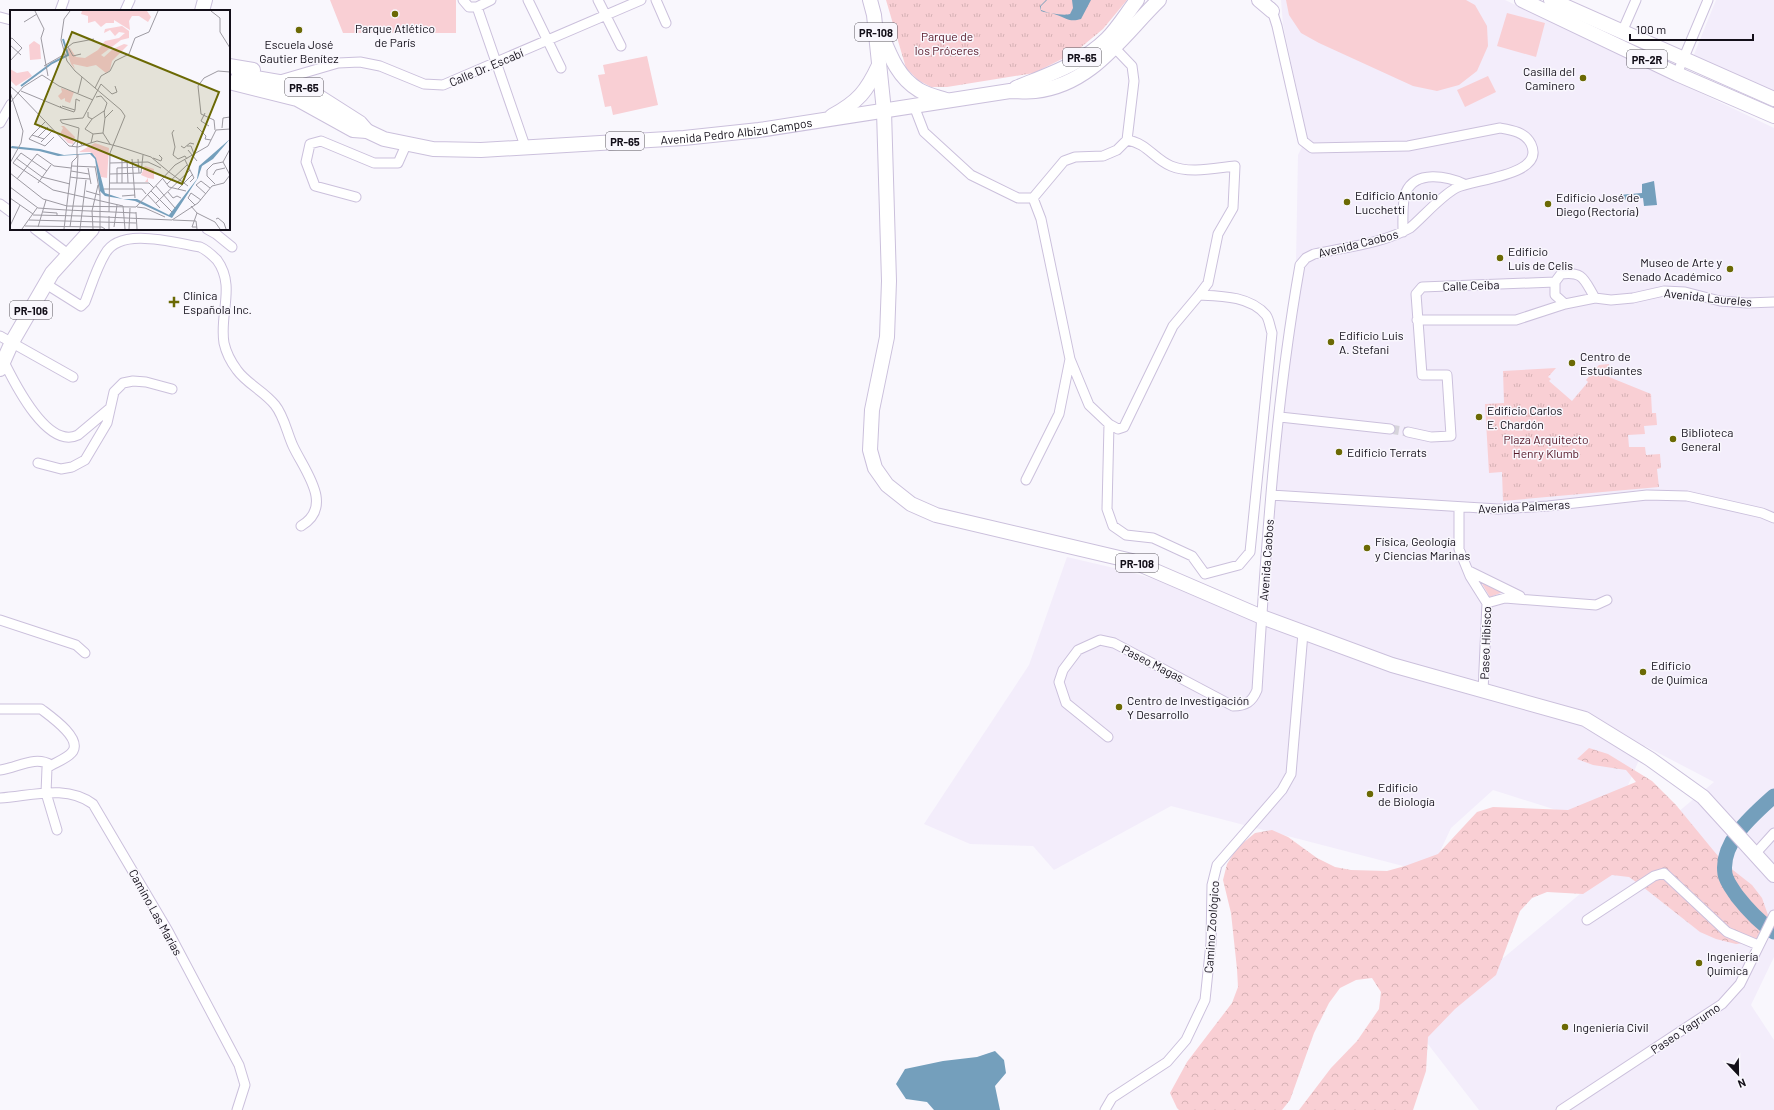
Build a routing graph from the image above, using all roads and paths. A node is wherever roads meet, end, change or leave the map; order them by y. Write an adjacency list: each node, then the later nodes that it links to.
1 (64, 0): 21 (street)
2 (130, 0): 22 (street)
3 (205, 0): 23 (main road)
4 (464, 0): 19 (street)
5 (491, 0): 19 (street)
6 (528, 0): 30 (street)
7 (598, 0): 25 (street)
8 (641, 0): 25 (street, Calle Dr. Escabí)
9 (656, 0): 28 (street)
10 (870, 0): 24 (main road, PR-108)
11 (1137, 0): 31 (main road, Avenida Pedro Albizu Campos / PR-65)
12 (1159, 0): 31 (main road, Avenida Pedro Albizu Campos / PR-65)
13 (1259, 0): 18 (main road)
14 (1522, 0): 20 (main road, PR-2R)
15 (1551, 0): 20 (main road, PR-2R)
16 (1636, 0): 29 (street)
17 (1708, 0): 33 (street)
18 (1269, 3): 58 (street, Avenida Caobos)
19 (477, 7): 34 (street)
20 (1567, 9): 29 (main road, PR-2R); 39 (main road, PR-2R)
21 (60, 10)
22 (126, 10)
23 (202, 10)
24 (874, 15): 35 (main road, PR-108); 46 (main road)
25 (605, 16): 30 (street, Calle Dr. Escabí); 32 (street)
26 (0, 17): 27 (street)
27 (10, 20)
28 (666, 23)
29 (1622, 32): 33 (main road, PR-2R)
30 (547, 42): 34 (street, Calle Dr. Escabí); 37 (street)
31 (1111, 44): 46 (main road, Avenida Pedro Albizu Campos / PR-65); 55 (street)
32 (621, 46)
33 (1682, 60): 39 (street); 43 (main road, PR-2R)
34 (496, 63): 40 (street, Calle Dr. Escabí); 57 (street)
35 (879, 65): 50 (main road, PR-108); 52 (main road)
36 (230, 66): 40 (main road)
37 (561, 68)
38 (230, 73): 40 (main road, Avenida Pedro Albizu Campos / PR-65)
39 (1677, 74): 51 (main road, PR-2R)
40 (278, 81): 54 (main road, Avenida Pedro Albizu Campos / PR-65)
41 (230, 82): 42 (main road, Avenida Pedro Albizu Campos / PR-65)
42 (264, 90): 44 (main road); 54 (main road, Avenida Pedro Albizu Campos / PR-65)
43 (1754, 90): 45 (main road, PR-2R); 49 (main road)
44 (230, 92)
45 (1774, 99)
46 (948, 100): 48 (main road, Avenida Pedro Albizu Campos / PR-65)
47 (10, 106): 53 (street)
48 (914, 106): 50 (main road, Avenida Pedro Albizu Campos / PR-65); 60 (street)
49 (1774, 107)
50 (884, 111): 52 (main road, Avenida Pedro Albizu Campos / PR-65); 96 (main road, PR-108)
51 (1774, 116)
52 (821, 122): 57 (main road, Avenida Pedro Albizu Campos / PR-65)
53 (0, 123)
54 (367, 131): 56 (main road, Avenida Pedro Albizu Campos / PR-65)
55 (1127, 140): 60 (street); 71 (street)
56 (406, 145): 57 (main road, Avenida Pedro Albizu Campos / PR-65); 59 (street)
57 (525, 146)
58 (1464, 184): 66 (street, Avenida Caobos); 66 (street)
59 (356, 197)
60 (1034, 198): 77 (street)
61 (0, 204): 62 (street)
62 (10, 211)
63 (36, 230): 68 (street)
64 (91, 230): 68 (main road, PR-106)
65 (209, 230): 67 (street)
66 (1403, 232): 82 (street, Avenida Caobos)
67 (232, 247)
68 (68, 254): 70 (main road, PR-106)
69 (1555, 282): 72 (street); 74 (street); 75 (street, Calle Ceiba)
70 (46, 284): 76 (main road, PR-106); 91 (street)
71 (1199, 295): 83 (street); 83 (street)
72 (1595, 298): 73 (street, Avenida Laureles); 74 (street, Avenida Laureles)
73 (1774, 302)
74 (1565, 304): 75 (street)
75 (1417, 320): 85 (street, Calle Ceiba)
76 (6, 339): 78 (main road, PR-106); 79 (street)
77 (1070, 359): 83 (street); 87 (street)
78 (2, 365): 81 (street)
79 (73, 377)
80 (172, 389): 81 (street)
81 (109, 410): 86 (street)
82 (1280, 417): 84 (street); 88 (street, Avenida Caobos)
83 (1109, 424)
84 (1390, 429)
85 (1408, 432)
86 (38, 463)
87 (1026, 480)
88 (1271, 495): 89 (street, Avenida Palmeras); 96 (street, Avenida Caobos)
89 (1459, 508): 90 (street, Avenida Palmeras); 92 (street, Paseo Hibisco)
90 (1774, 518)
91 (301, 526)
92 (1469, 571): 93 (street); 95 (street, Paseo Hibisco)
93 (1525, 599): 94 (street); 95 (street)
94 (1607, 600)
95 (1487, 603): 100 (street, Paseo Hibisco)
96 (1262, 617): 98 (main road, PR-108); 102 (street, Paseo Magas)
97 (0, 620): 99 (street)
98 (1303, 633): 100 (main road, PR-108); 115 (street, Camino Zoológico)
99 (85, 653)
100 (1483, 691): 109 (main road, PR-108)
101 (0, 710): 103 (street)
102 (1108, 737)
103 (51, 765): 104 (street); 105 (street)
104 (0, 770)
105 (46, 794): 106 (street, Camino Las Marías); 107 (street); 114 (street, Camino Las Marías)
106 (0, 798)
107 (57, 830)
108 (1774, 833): 109 (street)
109 (1753, 850): 110 (main road, PR-108)
110 (1774, 875)
111 (1773, 916): 113 (street, Paseo Yagrumo)
112 (1587, 920): 113 (street)
113 (1758, 945): 116 (street, Paseo Yagrumo)
114 (237, 1110)
115 (1105, 1110)
116 (1561, 1110)

